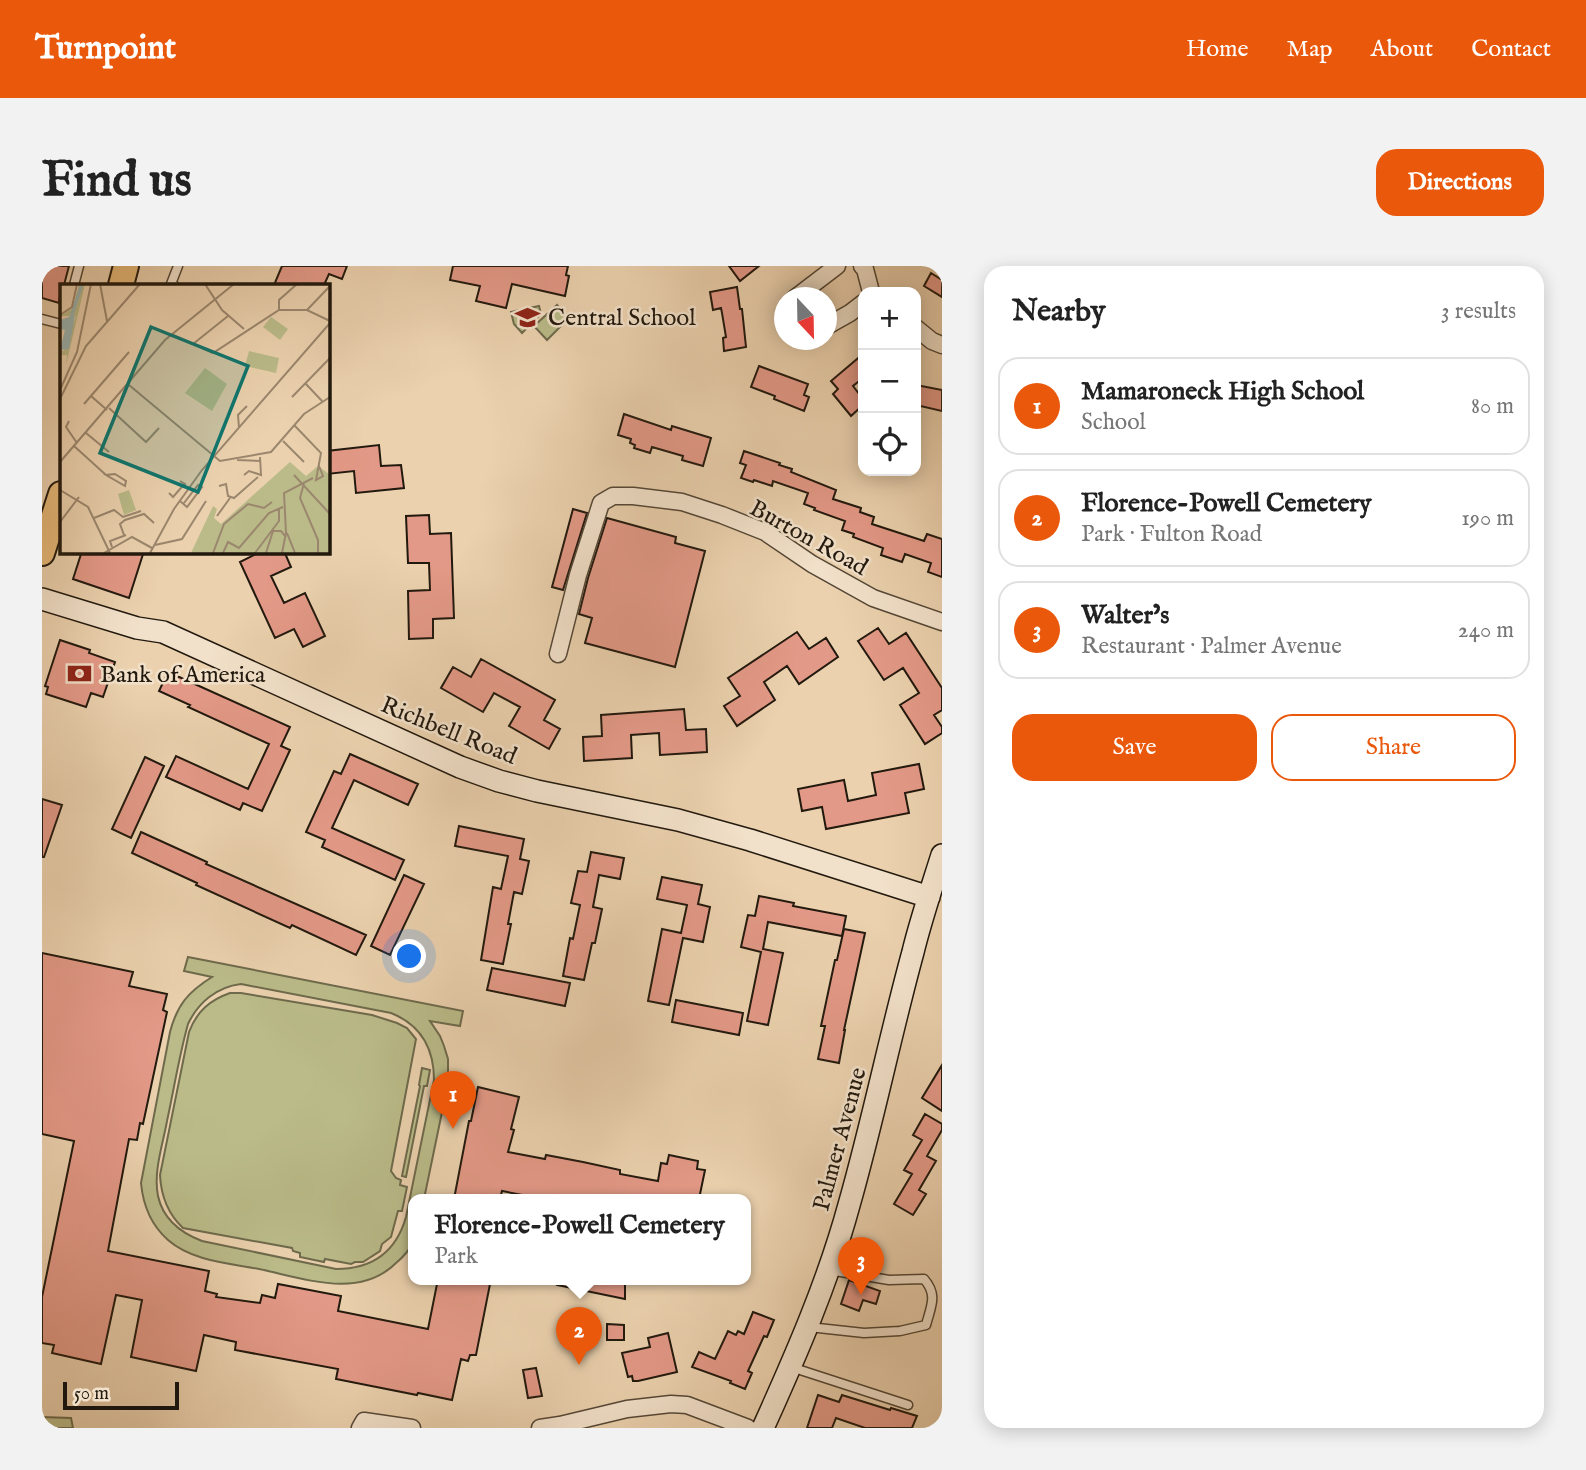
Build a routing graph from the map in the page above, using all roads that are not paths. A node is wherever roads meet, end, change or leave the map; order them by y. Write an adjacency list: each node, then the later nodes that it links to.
1 (79, 266): 6 (lane)
2 (126, 266): 7 (main road)
3 (178, 266): 8 (lane)
4 (836, 266): 9 (street)
5 (862, 266): 10 (street)
6 (74, 284)
7 (121, 284)
8 (171, 284)
9 (809, 287)
10 (870, 287)
11 (858, 307): 13 (street)
12 (42, 319): 14 (lane)
13 (837, 320)
14 (60, 324)
15 (921, 332): 16 (street)
16 (942, 345)
17 (60, 497): 18 (main road)
18 (42, 552)
19 (42, 599): 23 (street, Richbell Road)
20 (942, 622): 21 (street, Burton Road)
21 (558, 653)
22 (942, 855): 23 (street, Palmer Avenue)
23 (929, 897): 24 (street, Palmer Avenue)
24 (829, 1270): 25 (street, Palmer Avenue); 25 (lane)
25 (807, 1326): 26 (street, Palmer Avenue)
26 (791, 1367): 27 (lane); 33 (street, Palmer Avenue)
27 (908, 1405)
28 (362, 1425): 30 (street)
29 (560, 1427): 31 (street); 32 (street)
30 (412, 1428)
31 (540, 1428)
32 (748, 1428)
33 (763, 1428)

